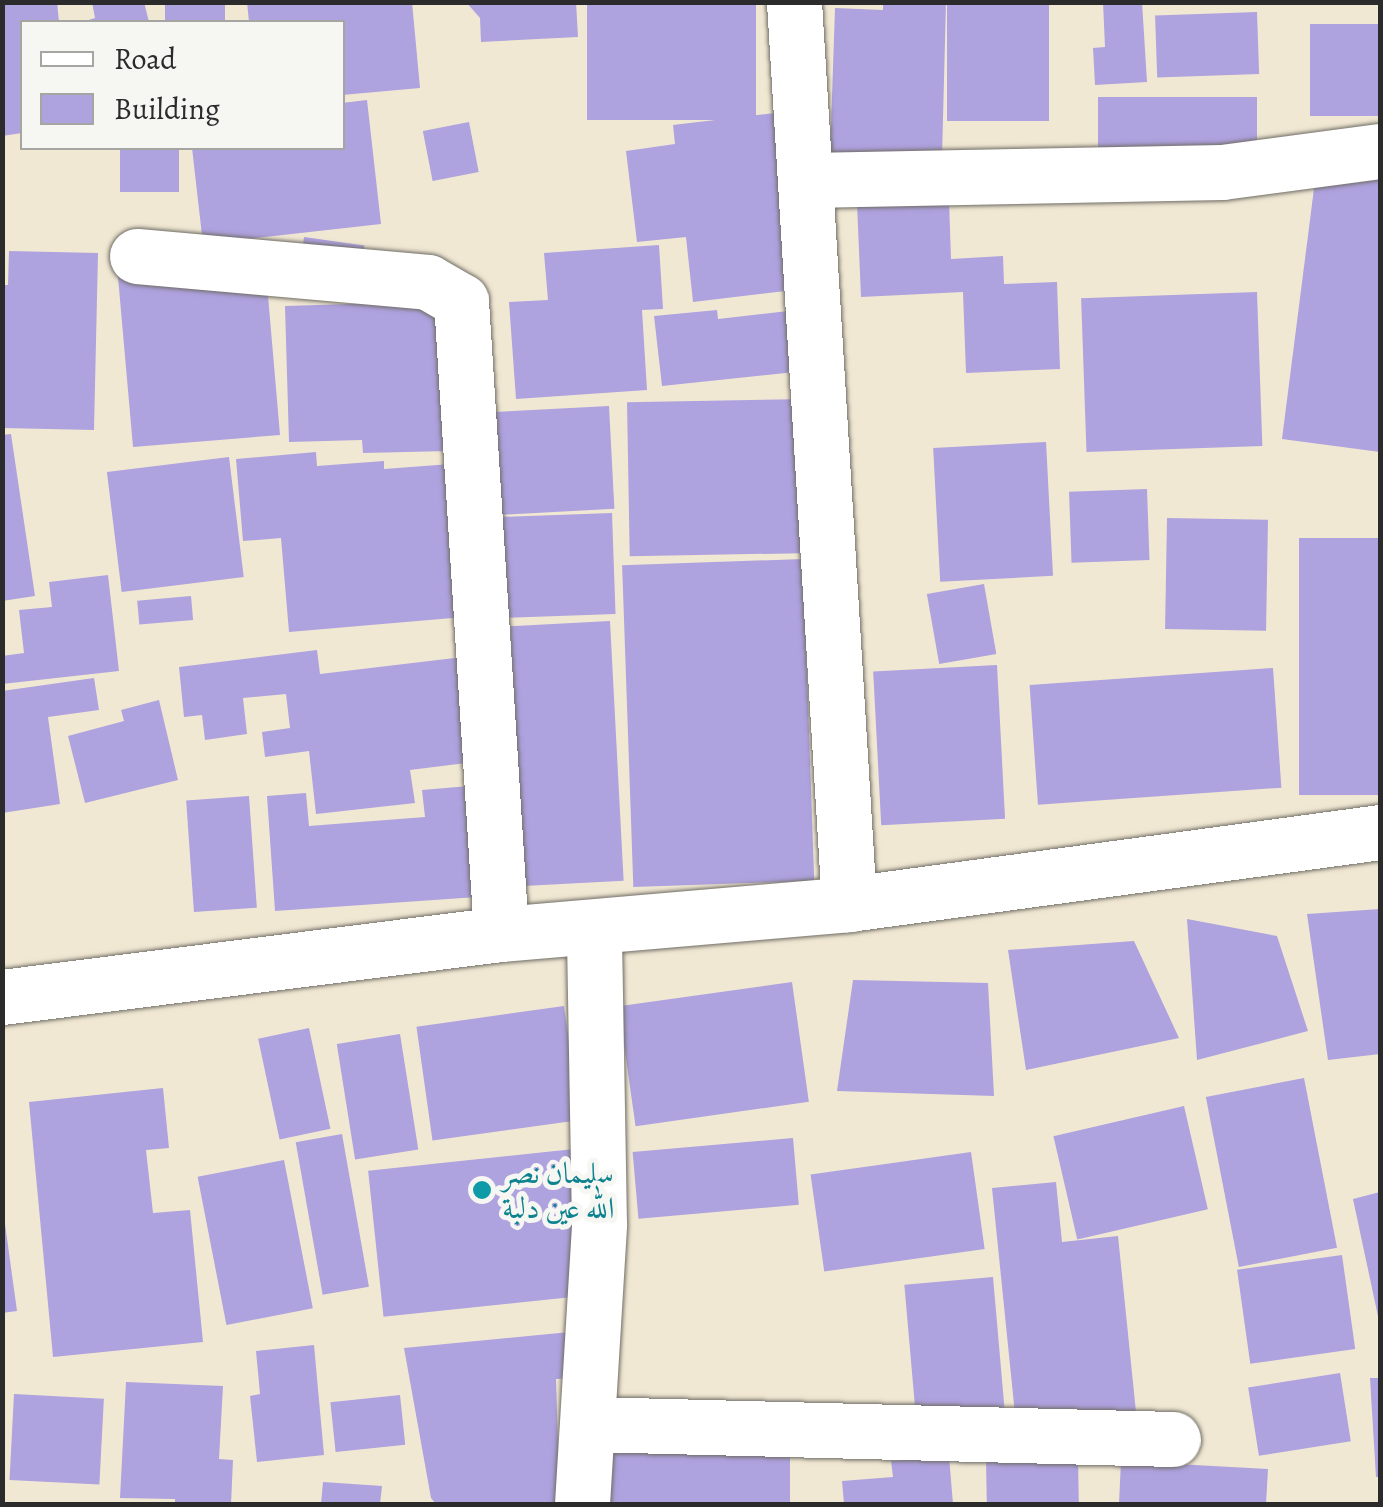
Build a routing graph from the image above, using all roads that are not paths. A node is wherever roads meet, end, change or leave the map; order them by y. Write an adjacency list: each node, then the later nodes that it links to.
1 (794, 2): 3 (street)
2 (1380, 151): 3 (street)
3 (808, 180): 6 (street)
4 (137, 256): 8 (street)
5 (1380, 832): 6 (street)
6 (849, 904): 7 (street)
7 (594, 928): 8 (street); 10 (street)
8 (501, 934): 9 (street)
9 (2, 996)
10 (589, 1424): 11 (street); 12 (street)
11 (1174, 1438)
12 (582, 1504)

